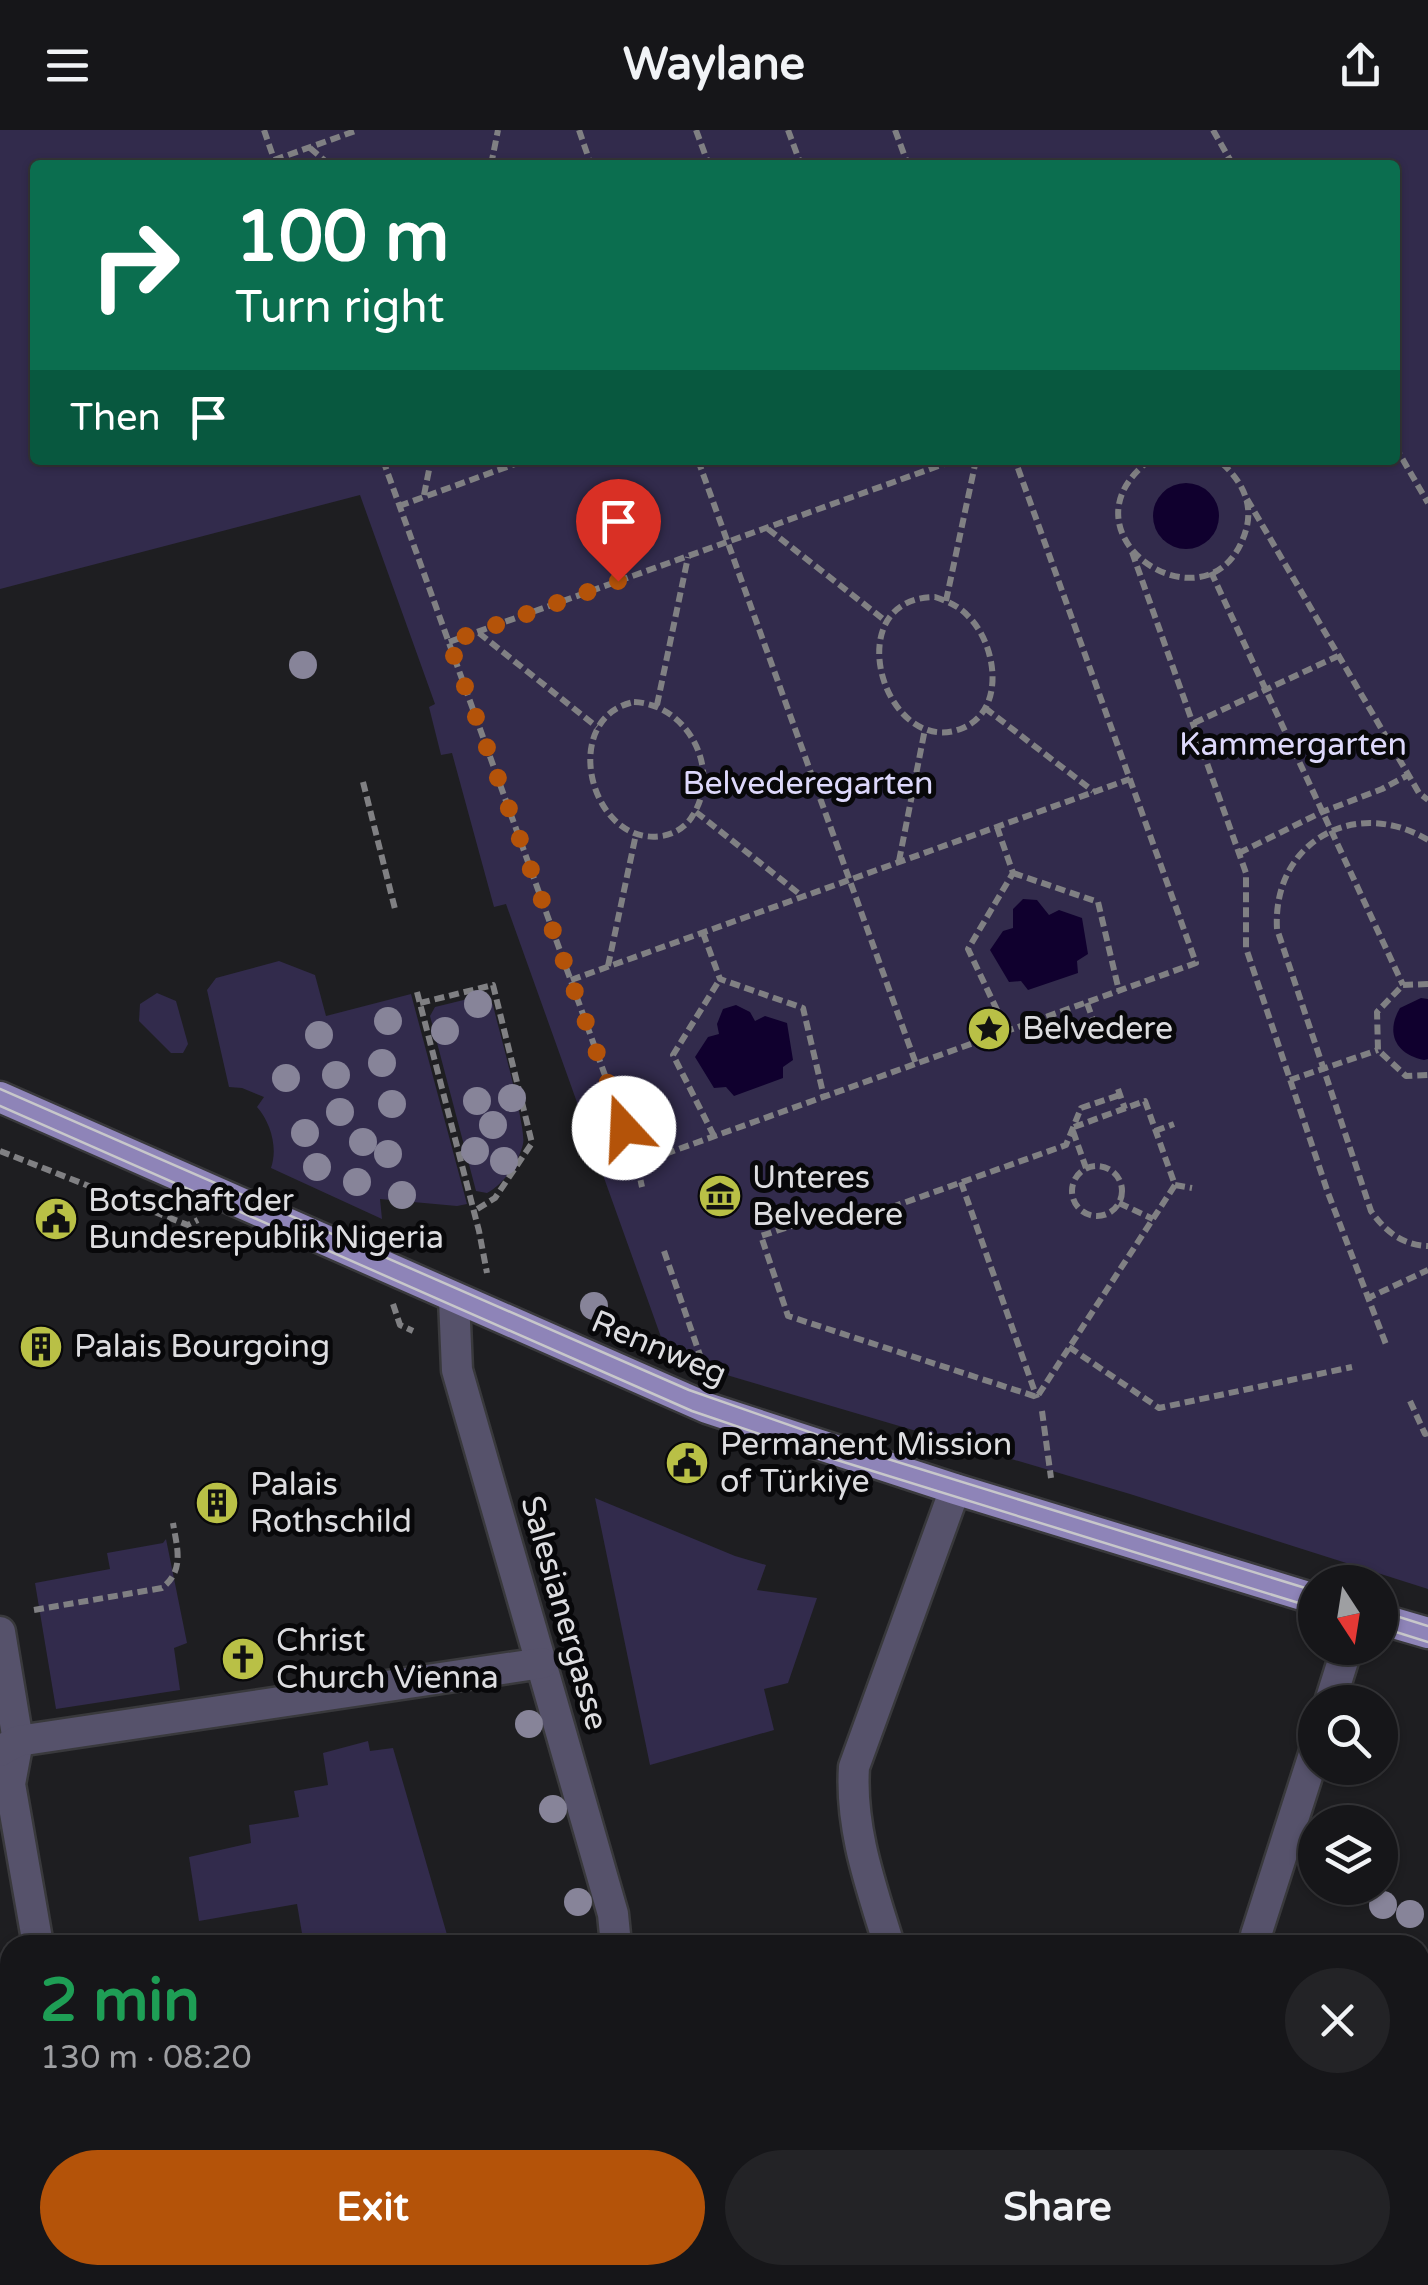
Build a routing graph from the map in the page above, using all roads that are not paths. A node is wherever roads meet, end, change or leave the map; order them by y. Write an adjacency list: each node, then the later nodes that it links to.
1 (0, 1097): 2 (main road, Rennweg)
2 (454, 1299): 3 (main road, Rennweg); 8 (street, Salesianergasse)
3 (956, 1489): 4 (main road, Rennweg); 13 (street)
4 (1298, 1593)
5 (1398, 1624): 7 (main road)
6 (0, 1632): 9 (street)
7 (1428, 1634)
8 (542, 1664): 9 (street); 12 (street, Salesianergasse)
9 (9, 1746): 11 (street)
10 (1304, 1785): 14 (street)
11 (36, 1935)
12 (615, 1935)
13 (885, 1935)
14 (1256, 1935)

